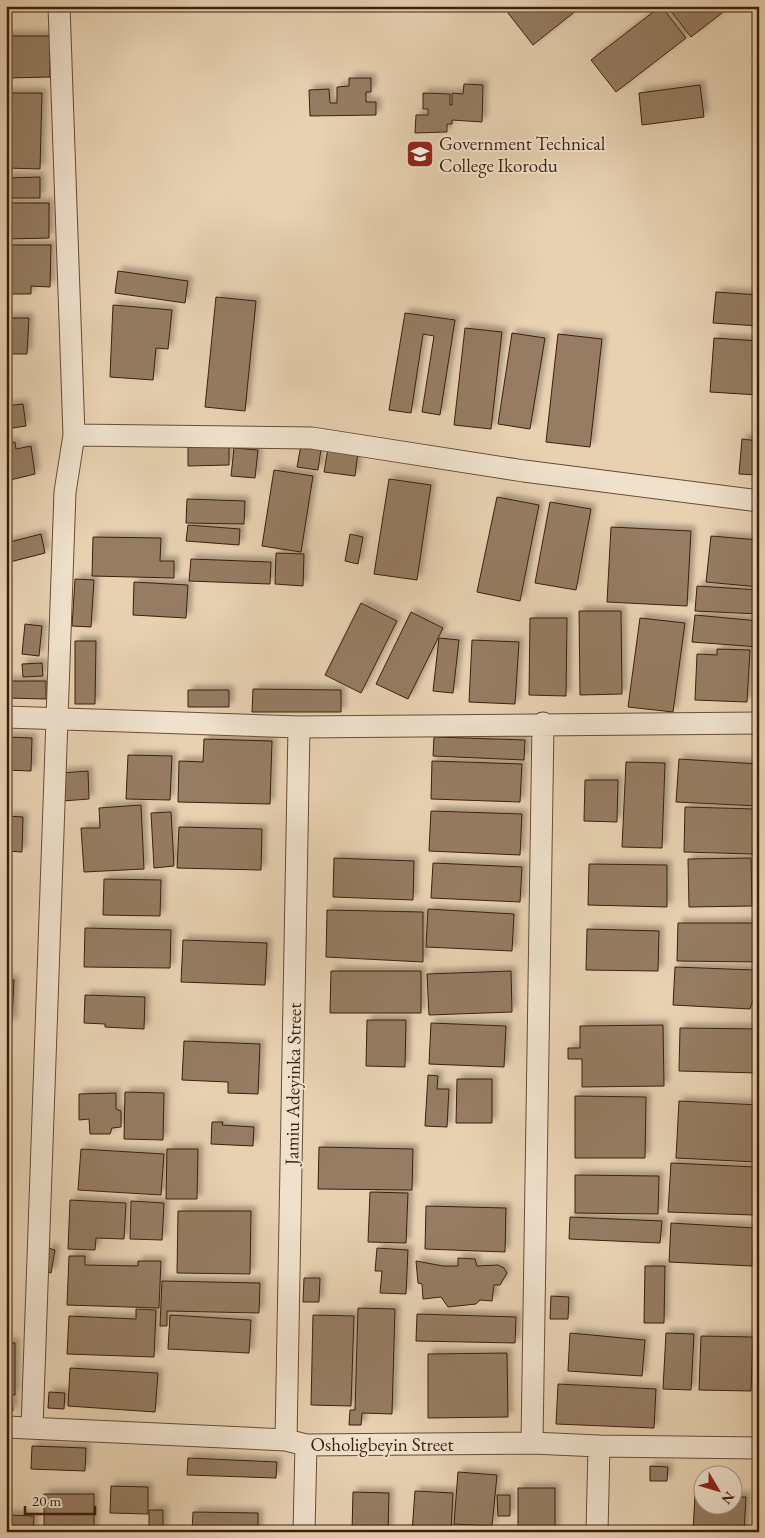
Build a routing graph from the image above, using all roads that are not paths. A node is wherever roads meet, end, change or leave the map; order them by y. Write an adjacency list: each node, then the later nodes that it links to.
1 (59, 6): 2 (street)
2 (74, 435): 3 (street); 5 (street)
3 (759, 501)
4 (6, 717): 5 (street)
5 (56, 719): 8 (street); 10 (street)
6 (759, 722): 7 (street)
7 (543, 723): 8 (street); 12 (street)
8 (299, 727): 11 (street, Jamiu Adeyinka Street)
9 (6, 1427): 10 (street, Osholigbeyin Street)
10 (32, 1428): 11 (street, Osholigbeyin Street)
11 (296, 1443): 12 (street, Osholigbeyin Street); 15 (street, Jamiu Adeyinka Street)
12 (532, 1443): 13 (street, Osholigbeyin Street)
13 (599, 1446): 14 (street, Osholigbeyin Street); 16 (street)
14 (759, 1448)
15 (304, 1532)
16 (597, 1532)

